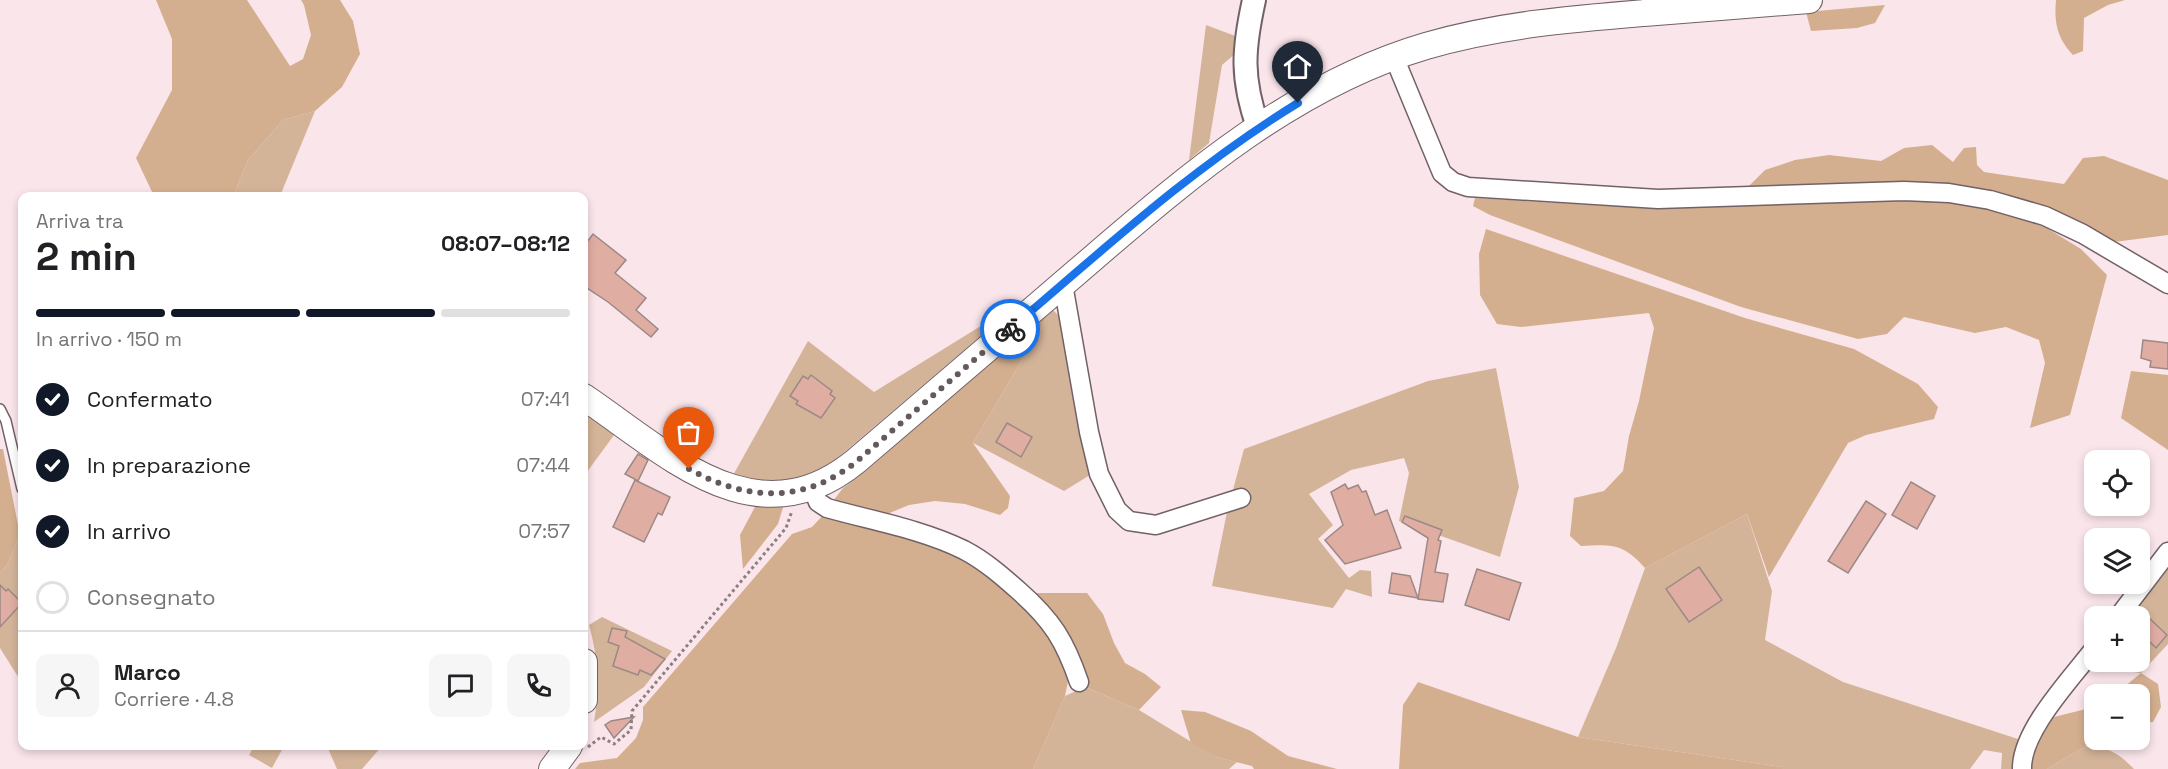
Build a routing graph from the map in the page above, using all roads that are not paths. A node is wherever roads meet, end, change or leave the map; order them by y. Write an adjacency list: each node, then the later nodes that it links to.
1 (1254, 0): 4 (street)
2 (1809, 0): 3 (main road)
3 (1394, 57): 4 (main road); 6 (street)
4 (1258, 127): 5 (main road)
5 (1063, 284): 10 (main road); 11 (street)
6 (2168, 284)
7 (588, 400): 10 (main road)
8 (0, 409): 9 (lane)
9 (18, 472)
10 (815, 495): 15 (street)
11 (1241, 498)
12 (2168, 552): 13 (street)
13 (2127, 606)
14 (2084, 662): 18 (street)
15 (1079, 682)
16 (574, 750): 17 (main road)
17 (552, 769)
18 (2022, 769)

